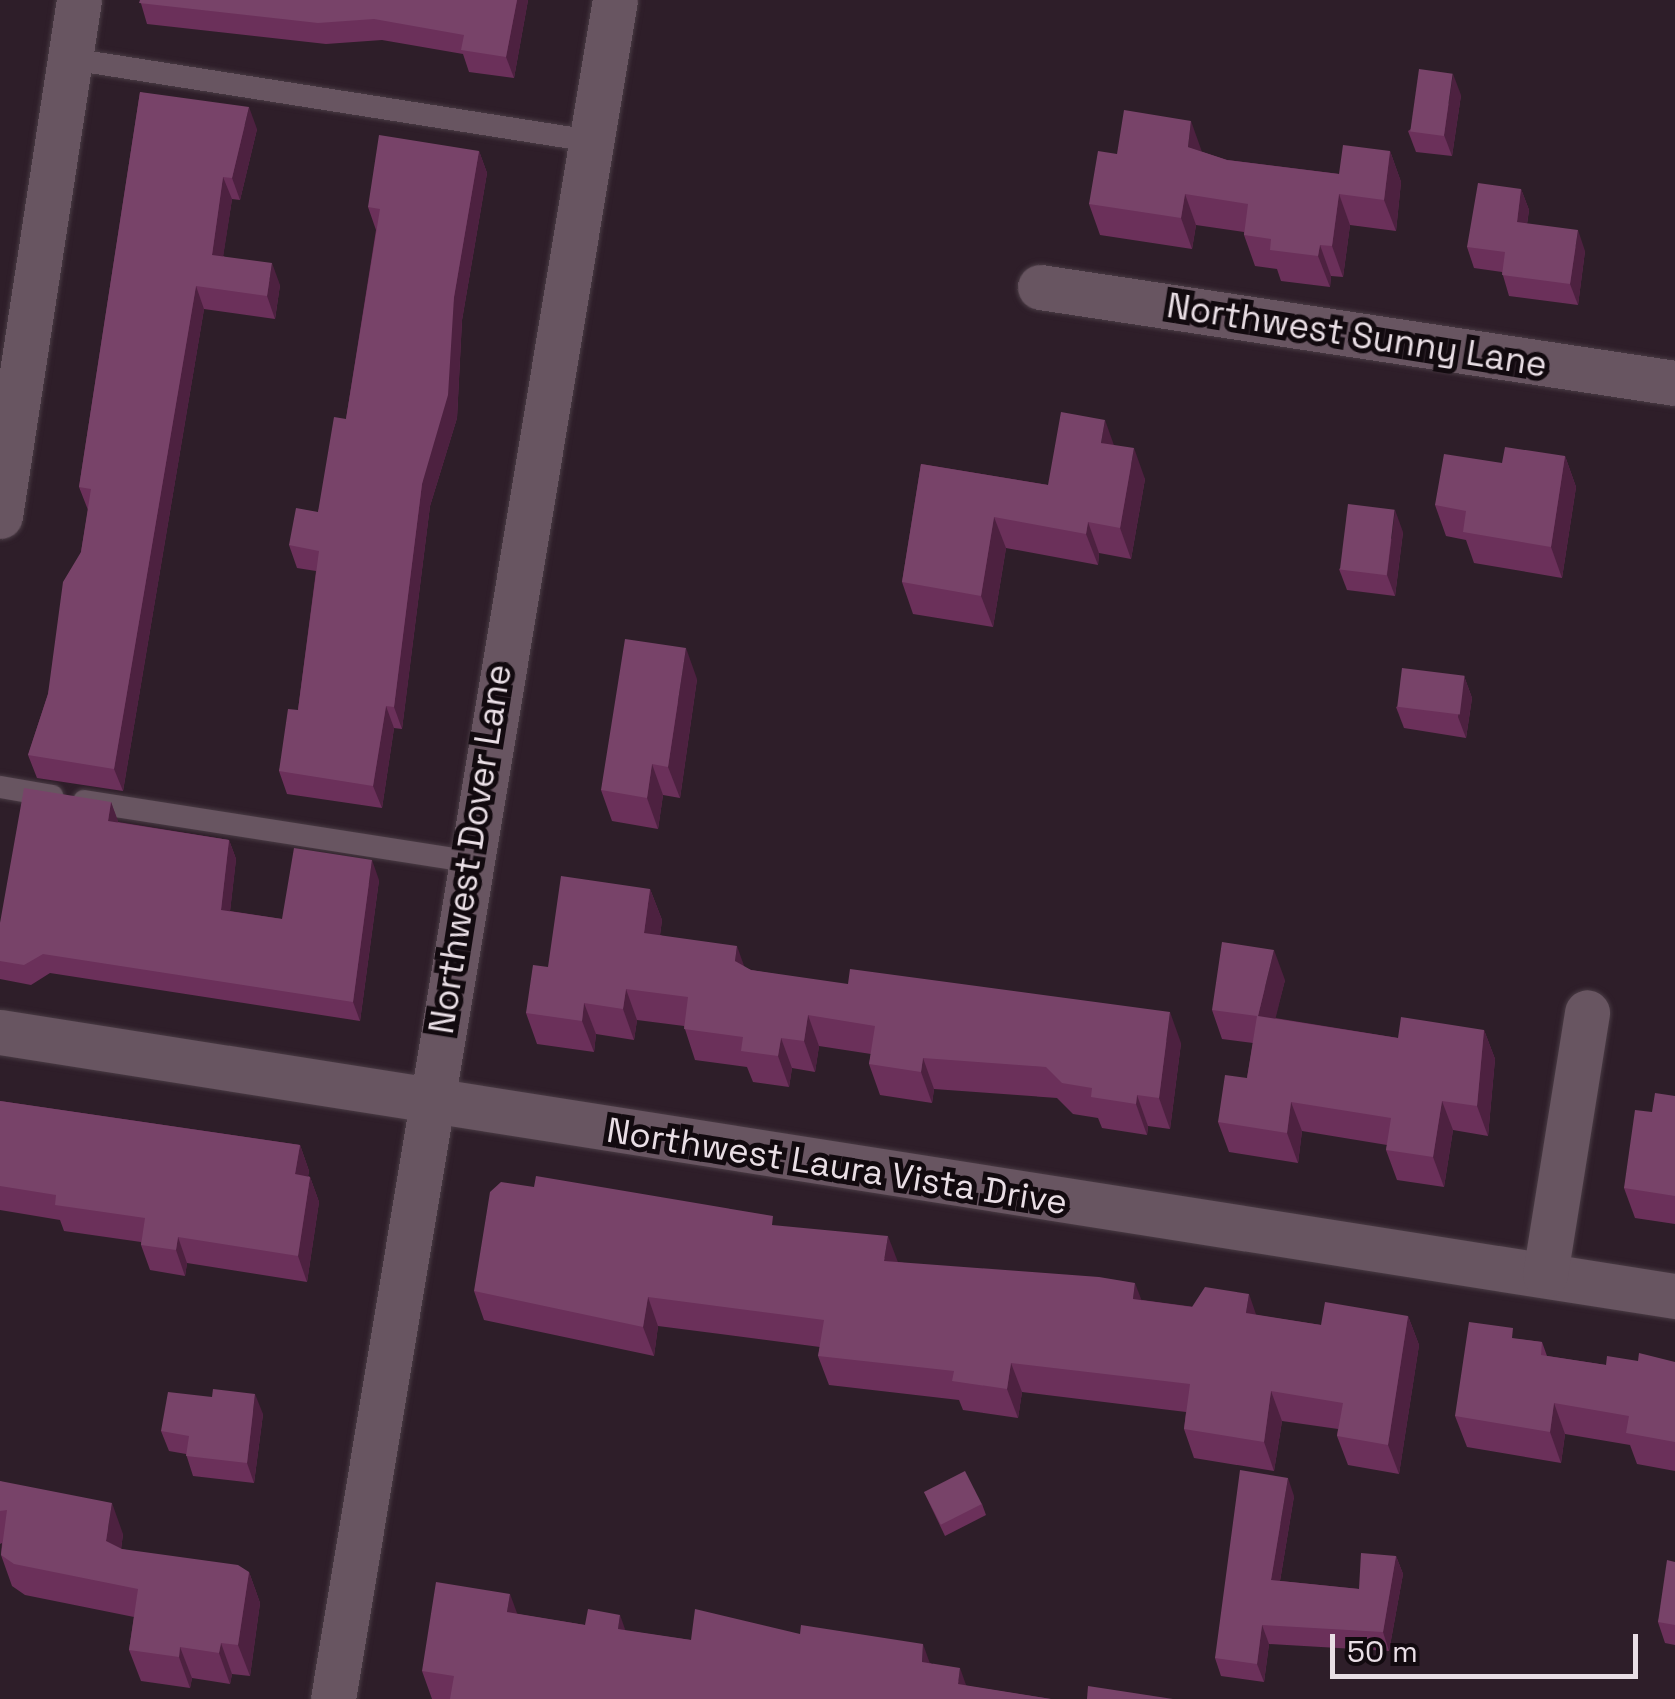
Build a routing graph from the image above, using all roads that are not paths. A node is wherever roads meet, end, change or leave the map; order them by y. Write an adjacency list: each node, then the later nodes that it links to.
1 (79, 0): 3 (street)
2 (615, 0): 4 (street, Northwest Dover Lane)
3 (70, 59): 4 (lane); 7 (street)
4 (591, 142): 9 (street, Northwest Dover Lane)
5 (1040, 287): 6 (street, Northwest Sunny Lane)
6 (1675, 383)
7 (0, 516)
8 (0, 788): 9 (lane)
9 (466, 861): 12 (street, Northwest Dover Lane)
10 (1587, 1012): 13 (street)
11 (0, 1032): 12 (street, Northwest Laura Vista Drive)
12 (431, 1099): 13 (street, Northwest Laura Vista Drive); 15 (street, Northwest Dover Lane)
13 (1545, 1275): 14 (street, Northwest Laura Vista Drive)
14 (1675, 1296)
15 (332, 1699)

